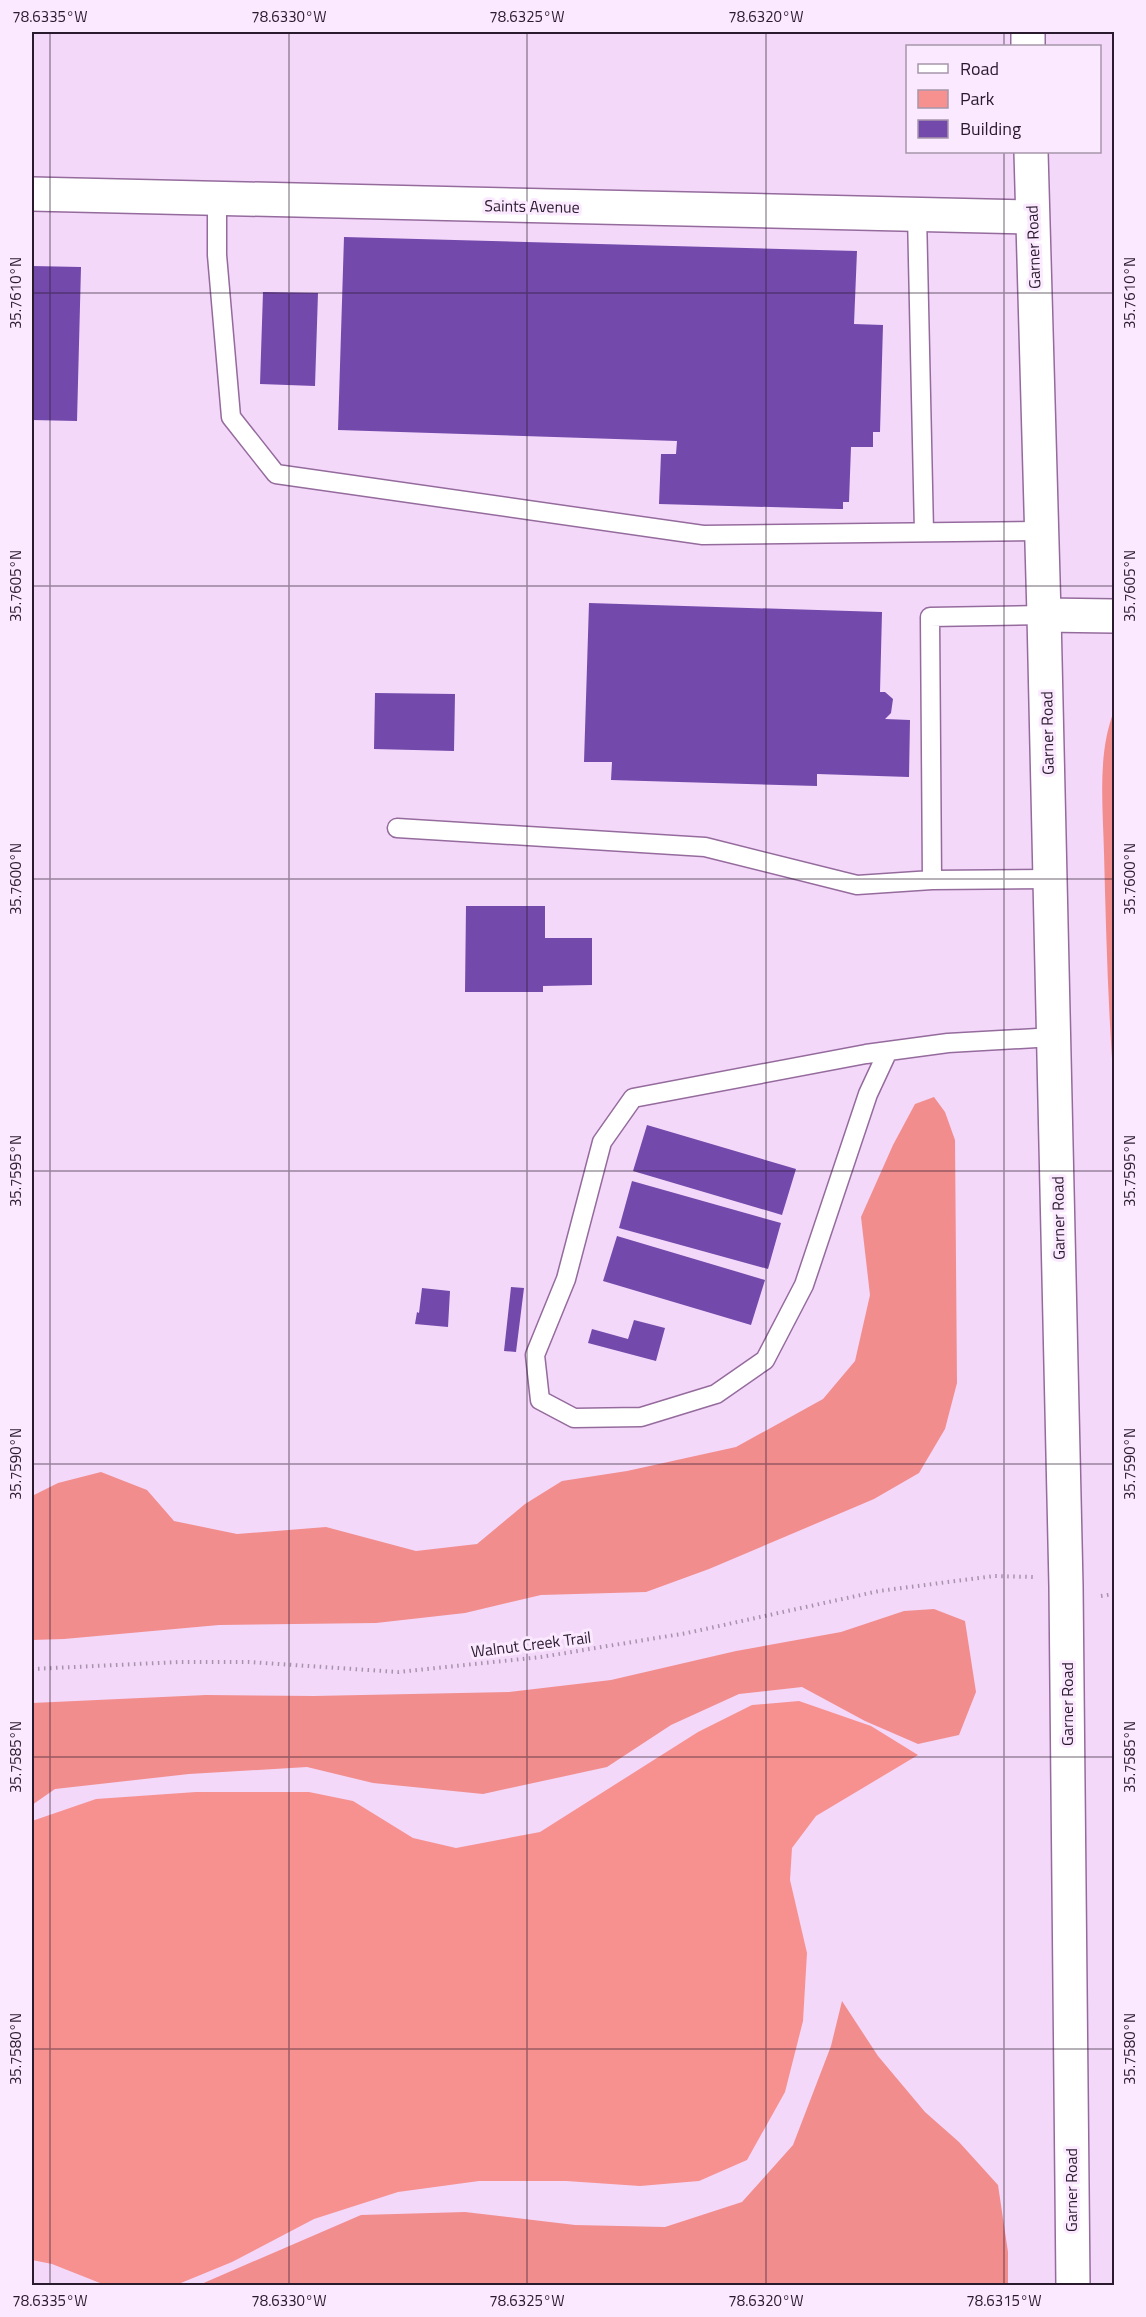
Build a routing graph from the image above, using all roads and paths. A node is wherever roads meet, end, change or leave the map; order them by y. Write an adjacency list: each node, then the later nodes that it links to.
1 (1031, 153): 5 (main road, Garner Road)
2 (32, 194): 3 (main road, Saints Avenue)
3 (216, 199): 4 (main road, Saints Avenue); 7 (lane)
4 (917, 214): 5 (main road, Saints Avenue); 7 (lane)
5 (1032, 217): 6 (main road, Garner Road)
6 (1042, 531): 7 (lane); 8 (main road, Garner Road)
7 (924, 532)
8 (1044, 615): 9 (main road); 11 (main road, Garner Road); 12 (lane)
9 (1114, 616)
10 (397, 828): 12 (lane)
11 (1050, 879): 12 (lane); 13 (main road, Garner Road)
12 (932, 880)
13 (1054, 1037): 14 (lane); 19 (main road, Garner Road)
14 (888, 1052): 14 (lane)
15 (1028, 1575): 18 (path, Walnut Creek Trail)
16 (1114, 1594): 17 (path)
17 (1102, 1596)
18 (32, 1669)
19 (1072, 2286)

